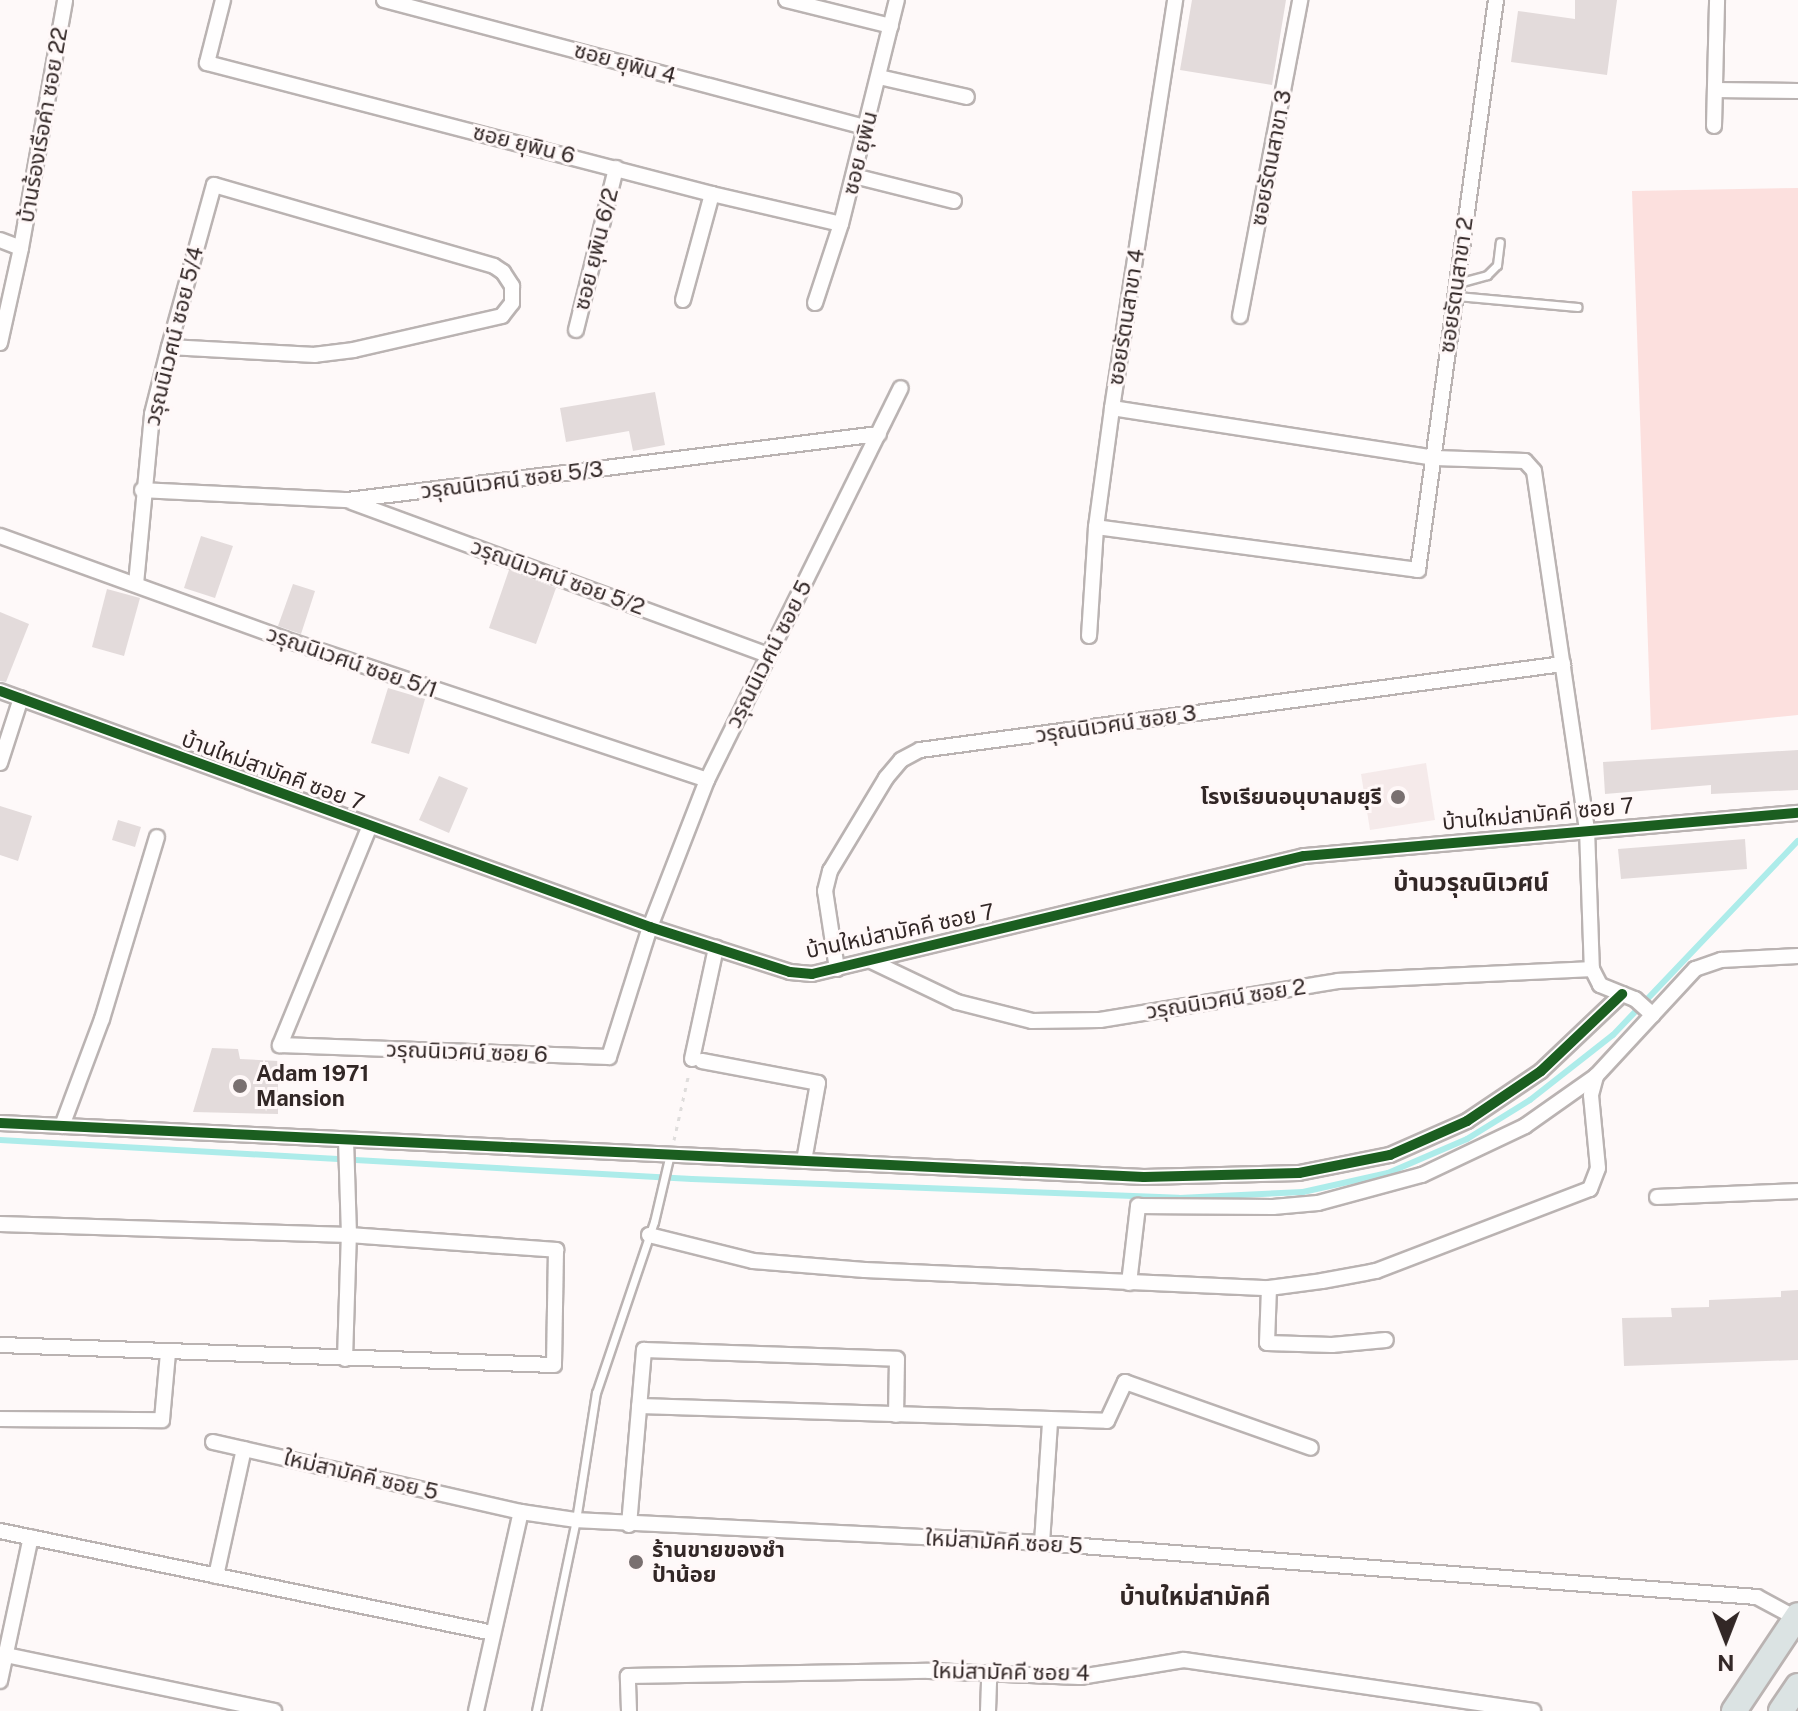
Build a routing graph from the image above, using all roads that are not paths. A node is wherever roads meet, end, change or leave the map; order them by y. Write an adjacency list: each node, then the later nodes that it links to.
1 (65, 0): 24 (street, บ้านร้องเรือคำ ซอย 22)
2 (223, 0): 17 (street, ซอย ยุพิน 6)
3 (384, 0): 16 (street, ซอย ยุพิน 4)
4 (786, 0): 10 (street)
5 (897, 0): 10 (street, ซอย ยุพิน)
6 (1175, 0): 34 (street, ซอยรัตนสาขา 4)
7 (1300, 0): 29 (street, ซอยรัตนสาขา 3)
8 (1496, 0): 25 (street, ซอยรัตนสาขา 2)
9 (1717, 0): 12 (street)
10 (891, 26): 11 (street, ซอย ยุพิน)
11 (879, 77): 14 (street); 16 (street, ซอย ยุพิน)
12 (1715, 90): 13 (street); 15 (street)
13 (1798, 91)
14 (967, 97)
15 (1714, 126)
16 (866, 127): 18 (street, ซอย ยุพิน)
17 (616, 168): 19 (street, ซอย ยุพิน 6); 30 (street, ซอย ยุพิน 6/2)
18 (854, 176): 20 (street); 21 (street, ซอย ยุพิน)
19 (712, 194): 21 (street, ซอย ยุพิน 6); 26 (street)
20 (954, 201)
21 (841, 224): 27 (street, ซอย ยุพิน)
22 (0, 240): 24 (street)
23 (1500, 242): 25 (lane)
24 (21, 248): 31 (street, บ้านร้องเรือคำ ซอย 22)
25 (1455, 289): 28 (lane); 36 (street, ซอยรัตนสาขา 2)
26 (683, 300)
27 (815, 303)
28 (1577, 307)
29 (1240, 316)
30 (576, 330)
31 (0, 343)
32 (169, 347): 32 (street, วรุณนิเวศน์ ซอย 5/4); 37 (street, วรุณนิเวศน์ ซอย 5/4)
33 (901, 388): 35 (street, วรุณนิเวศน์ ซอย 5)
34 (1112, 408): 36 (street); 39 (street, ซอยรัตนสาขา 4)
35 (879, 434): 38 (street, วรุณนิเวศน์ ซอย 5/3); 43 (street, วรุณนิเวศน์ ซอย 5)
36 (1435, 458): 39 (street, ซอยรัตนสาขา 2); 44 (street)
37 (142, 490): 38 (street, วรุณนิเวศน์ ซอย 5/3); 41 (street, วรุณนิเวศน์ ซอย 5/4)
38 (348, 500): 43 (street, วรุณนิเวศน์ ซอย 5/2)
39 (1096, 527): 42 (street, ซอยรัตนสาขา 4)
40 (0, 536): 41 (street, วรุณนิเวศน์ ซอย 5/1)
41 (136, 584): 48 (street, วรุณนิเวศน์ ซอย 5/1)
42 (1089, 636)
43 (768, 655): 48 (street, วรุณนิเวศน์ ซอย 5)
44 (1563, 664): 51 (street); 57 (street, วรุณนิเวศน์ ซอย 3)
45 (0, 691): 46 (street, บ้านใหม่สามัคคี ซอย 7)
46 (21, 698): 47 (street); 50 (street, บ้านใหม่สามัคคี ซอย 7)
47 (0, 763)
48 (707, 780): 53 (street, วรุณนิเวศน์ ซอย 5)
49 (1798, 813): 51 (street, บ้านใหม่สามัคคี ซอย 7)
50 (369, 828): 53 (street, บ้านใหม่สามัคคี ซอย 7); 53 (street, วรุณนิเวศน์ ซอย 6)
51 (1587, 829): 56 (street, บ้านใหม่สามัคคี ซอย 7); 58 (street)
52 (157, 837): 63 (street)
53 (650, 927): 54 (street, บ้านใหม่สามัคคี ซอย 7)
54 (716, 948): 57 (street, บ้านใหม่สามัคคี ซอย 7); 66 (street)
55 (1798, 956): 60 (street)
56 (871, 961): 57 (street, บ้านใหม่สามัคคี ซอย 7); 58 (street, วรุณนิเวศน์ ซอย 2)
57 (837, 969)
58 (1592, 969): 59 (street)
59 (1628, 996): 60 (street); 66 (street)
60 (1651, 1012): 61 (street)
61 (1596, 1076): 72 (street); 73 (street)
62 (0, 1123): 63 (street)
63 (62, 1126): 64 (street)
64 (346, 1141): 65 (street); 70 (street)
65 (669, 1160): 66 (street); 71 (lane)
66 (804, 1161)
67 (1798, 1191): 68 (street)
68 (1657, 1197)
69 (0, 1224): 70 (street)
70 (349, 1235): 77 (street); 77 (street)
71 (649, 1235): 72 (street); 86 (lane)
72 (1129, 1283): 73 (street)
73 (1269, 1288): 74 (street)
74 (1386, 1340)
75 (0, 1345): 76 (street)
76 (168, 1353): 77 (street); 80 (street)
77 (345, 1359)
78 (639, 1406): 79 (street); 79 (street); 87 (street)
79 (896, 1415): 81 (street)
80 (0, 1419)
81 (1050, 1421): 83 (street); 90 (street)
82 (213, 1442): 84 (street, ใหม่สามัคคี ซอย 5)
83 (1311, 1448)
84 (244, 1449): 85 (street, ใหม่สามัคคี ซอย 5); 91 (street)
85 (521, 1512): 86 (street, ใหม่สามัคคี ซอย 5); 93 (street)
86 (576, 1520): 87 (street, ใหม่สามัคคี ซอย 5); 102 (lane)
87 (629, 1525): 90 (street, ใหม่สามัคคี ซอย 5)
88 (0, 1531): 89 (street)
89 (31, 1537): 91 (street); 94 (street)
90 (1042, 1543): 92 (street, ใหม่สามัคคี ซอย 5)
91 (216, 1576): 93 (street)
92 (1797, 1616): 106 (main road)
93 (493, 1633): 101 (street)
94 (6, 1655): 96 (street); 98 (street)
95 (989, 1673): 103 (street, ใหม่สามัคคี ซอย 4); 104 (street); 105 (street, ใหม่สามัคคี ซอย 4)
96 (0, 1681)
97 (1798, 1686): 107 (main road)
98 (192, 1694): 99 (street); 100 (street)
99 (188, 1711)
100 (274, 1711)
101 (476, 1711)
102 (536, 1711)
103 (629, 1711)
104 (988, 1711)
105 (1533, 1711)
106 (1734, 1711)
107 (1781, 1711)

